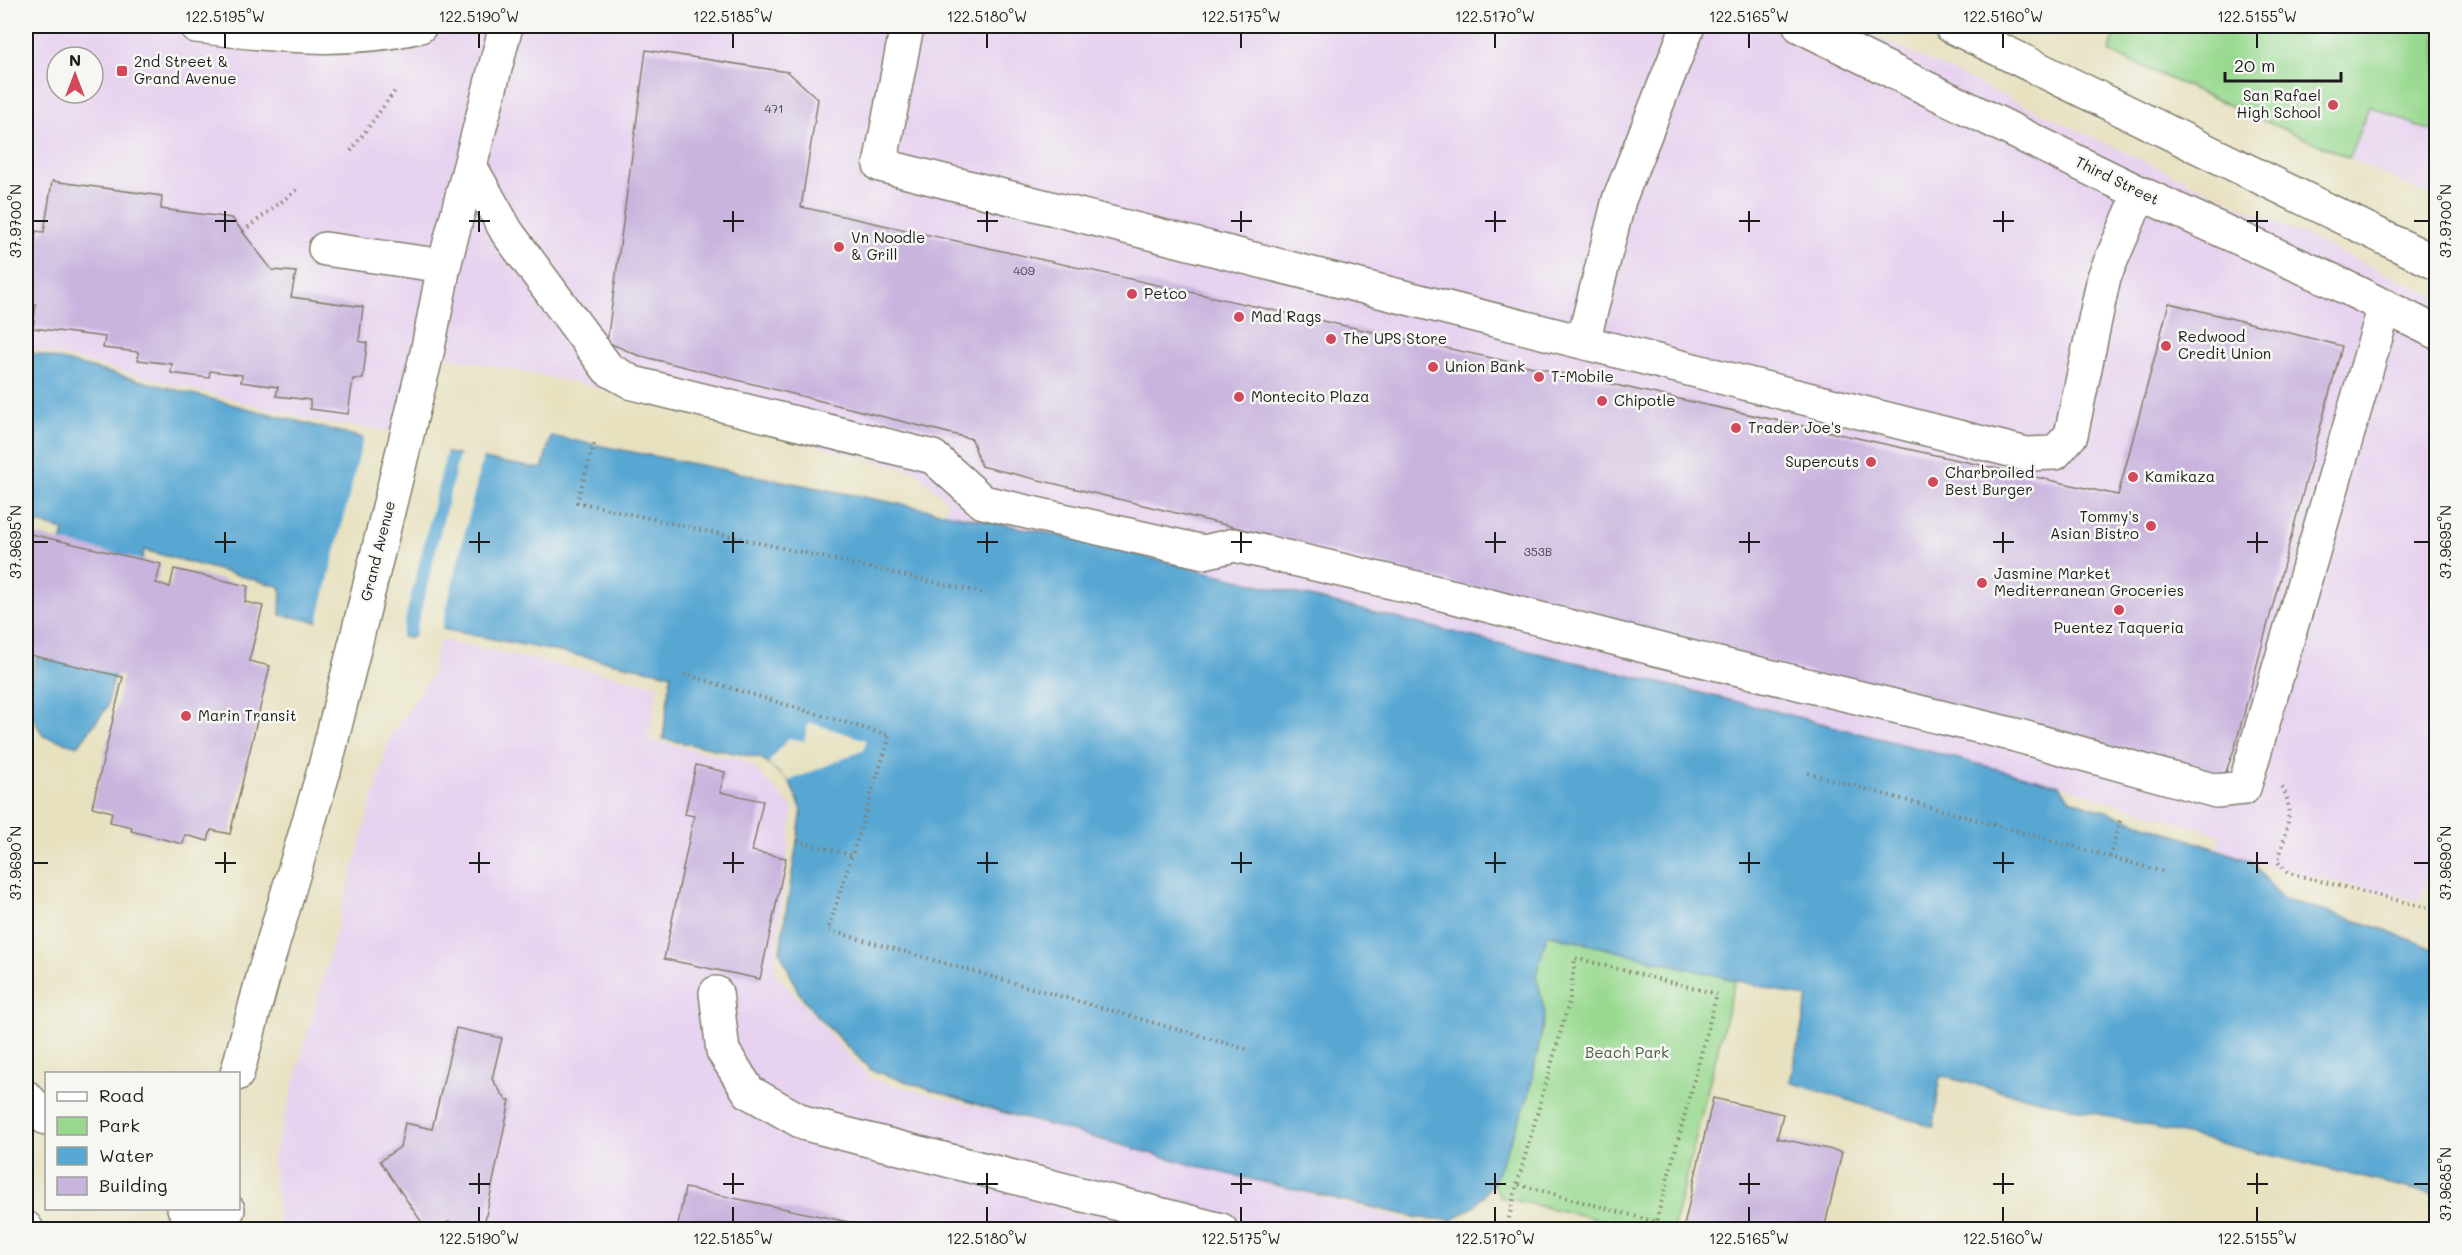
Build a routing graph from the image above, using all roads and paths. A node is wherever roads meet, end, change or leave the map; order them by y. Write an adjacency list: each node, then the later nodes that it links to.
1 (196, 26): 8 (main road)
2 (420, 26): 8 (main road)
3 (506, 26): 11 (main road, Grand Avenue)
4 (907, 26): 20 (main road)
5 (1688, 26): 20 (main road)
6 (1800, 26): 13 (main road, Third Street)
7 (1951, 26): 16 (main road)
8 (326, 32)
9 (397, 88): 10 (path)
10 (351, 151)
11 (470, 166): 17 (main road, Grand Avenue); 25 (main road)
12 (298, 189): 14 (path)
13 (2140, 193): 18 (main road, Third Street); 20 (main road)
14 (243, 231)
15 (325, 249): 17 (main road)
16 (2436, 263)
17 (444, 266): 34 (main road, Grand Avenue)
18 (2385, 306): 19 (main road, Third Street); 25 (main road)
19 (2436, 332)
20 (1583, 342)
21 (594, 444): 22 (path)
22 (987, 594)
23 (684, 674): 28 (path)
24 (1808, 773): 29 (path)
25 (2246, 780): 31 (path)
26 (2121, 817): 29 (path)
27 (797, 841): 28 (path)
28 (852, 855): 33 (path)
29 (2110, 857): 30 (path)
30 (2164, 872)
31 (2436, 910)
32 (716, 993): 40 (main road)
33 (1246, 1049)
34 (238, 1072)
35 (26, 1097): 36 (main road)
36 (45, 1117)
37 (1517, 1184): 37 (path); 41 (path)
38 (190, 1210): 39 (main road)
39 (229, 1216)
40 (1221, 1230)
41 (1506, 1230)

